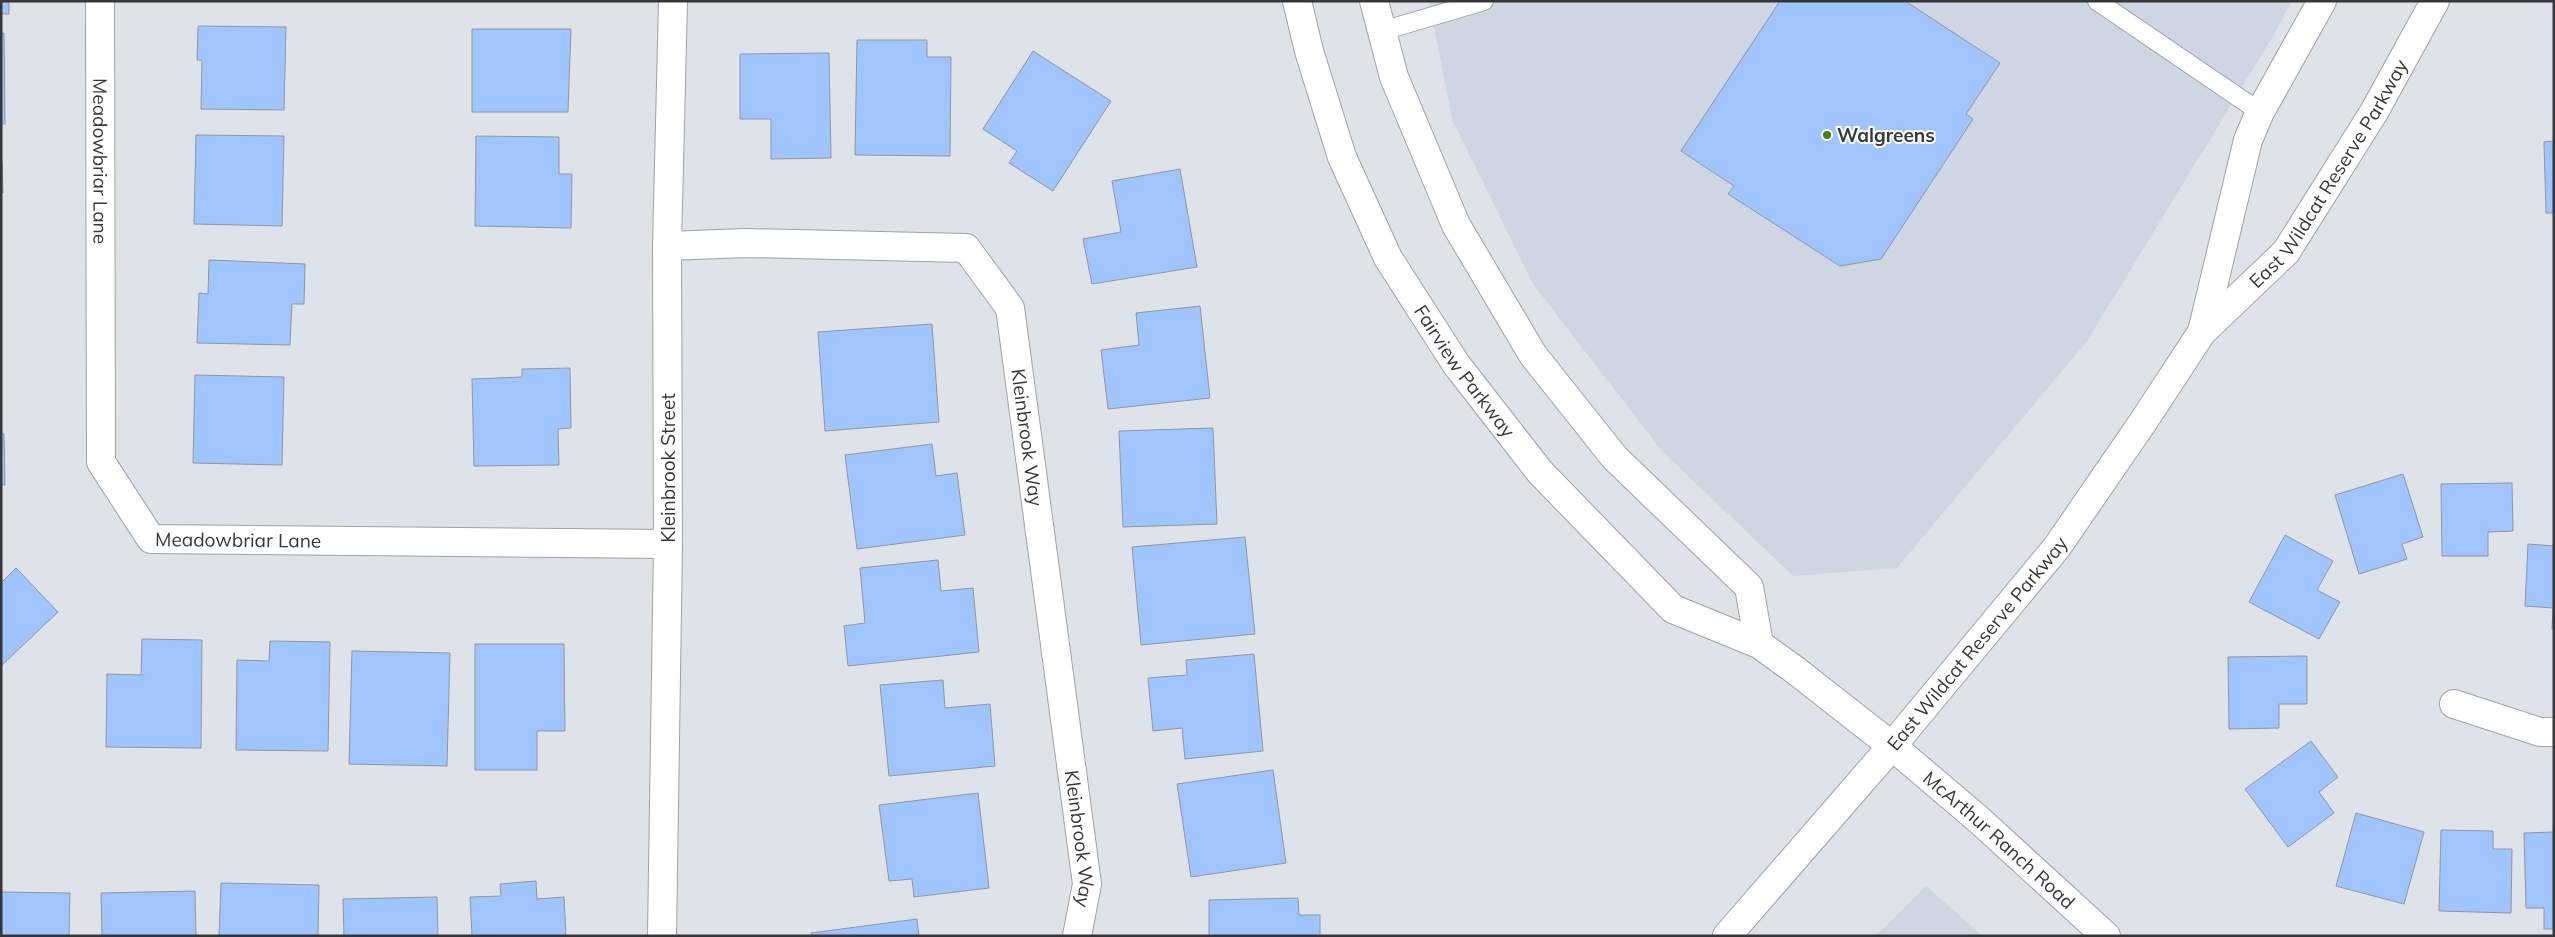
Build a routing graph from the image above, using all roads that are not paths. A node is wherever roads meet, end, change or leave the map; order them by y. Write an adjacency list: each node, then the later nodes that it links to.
1 (100, 1): 13 (main road, Meadowbriar Lane)
2 (674, 1): 11 (main road, Kleinbrook Street)
3 (1297, 1): 14 (main road, Fairview Parkway)
4 (1374, 1): 9 (main road)
5 (1484, 1): 9 (lane)
6 (2096, 1): 10 (lane)
7 (2322, 1): 10 (main road, East Wildcat Reserve Parkway)
8 (2435, 1): 12 (main road, East Wildcat Reserve Parkway)
9 (1382, 31): 14 (main road)
10 (2260, 112): 12 (main road, East Wildcat Reserve Parkway)
11 (667, 246): 13 (main road, Kleinbrook Street); 19 (main road, Kleinbrook Way)
12 (2202, 332): 17 (main road, East Wildcat Reserve Parkway)
13 (668, 544): 18 (main road, Kleinbrook Street)
14 (1758, 644): 17 (main road, Fairview Parkway)
15 (2454, 704): 16 (main road)
16 (2554, 732)
17 (1892, 746): 20 (main road, East Wildcat Reserve Parkway); 21 (main road, McArthur Ranch Road)
18 (662, 936)
19 (1077, 936)
20 (1727, 936)
21 (2106, 936)

